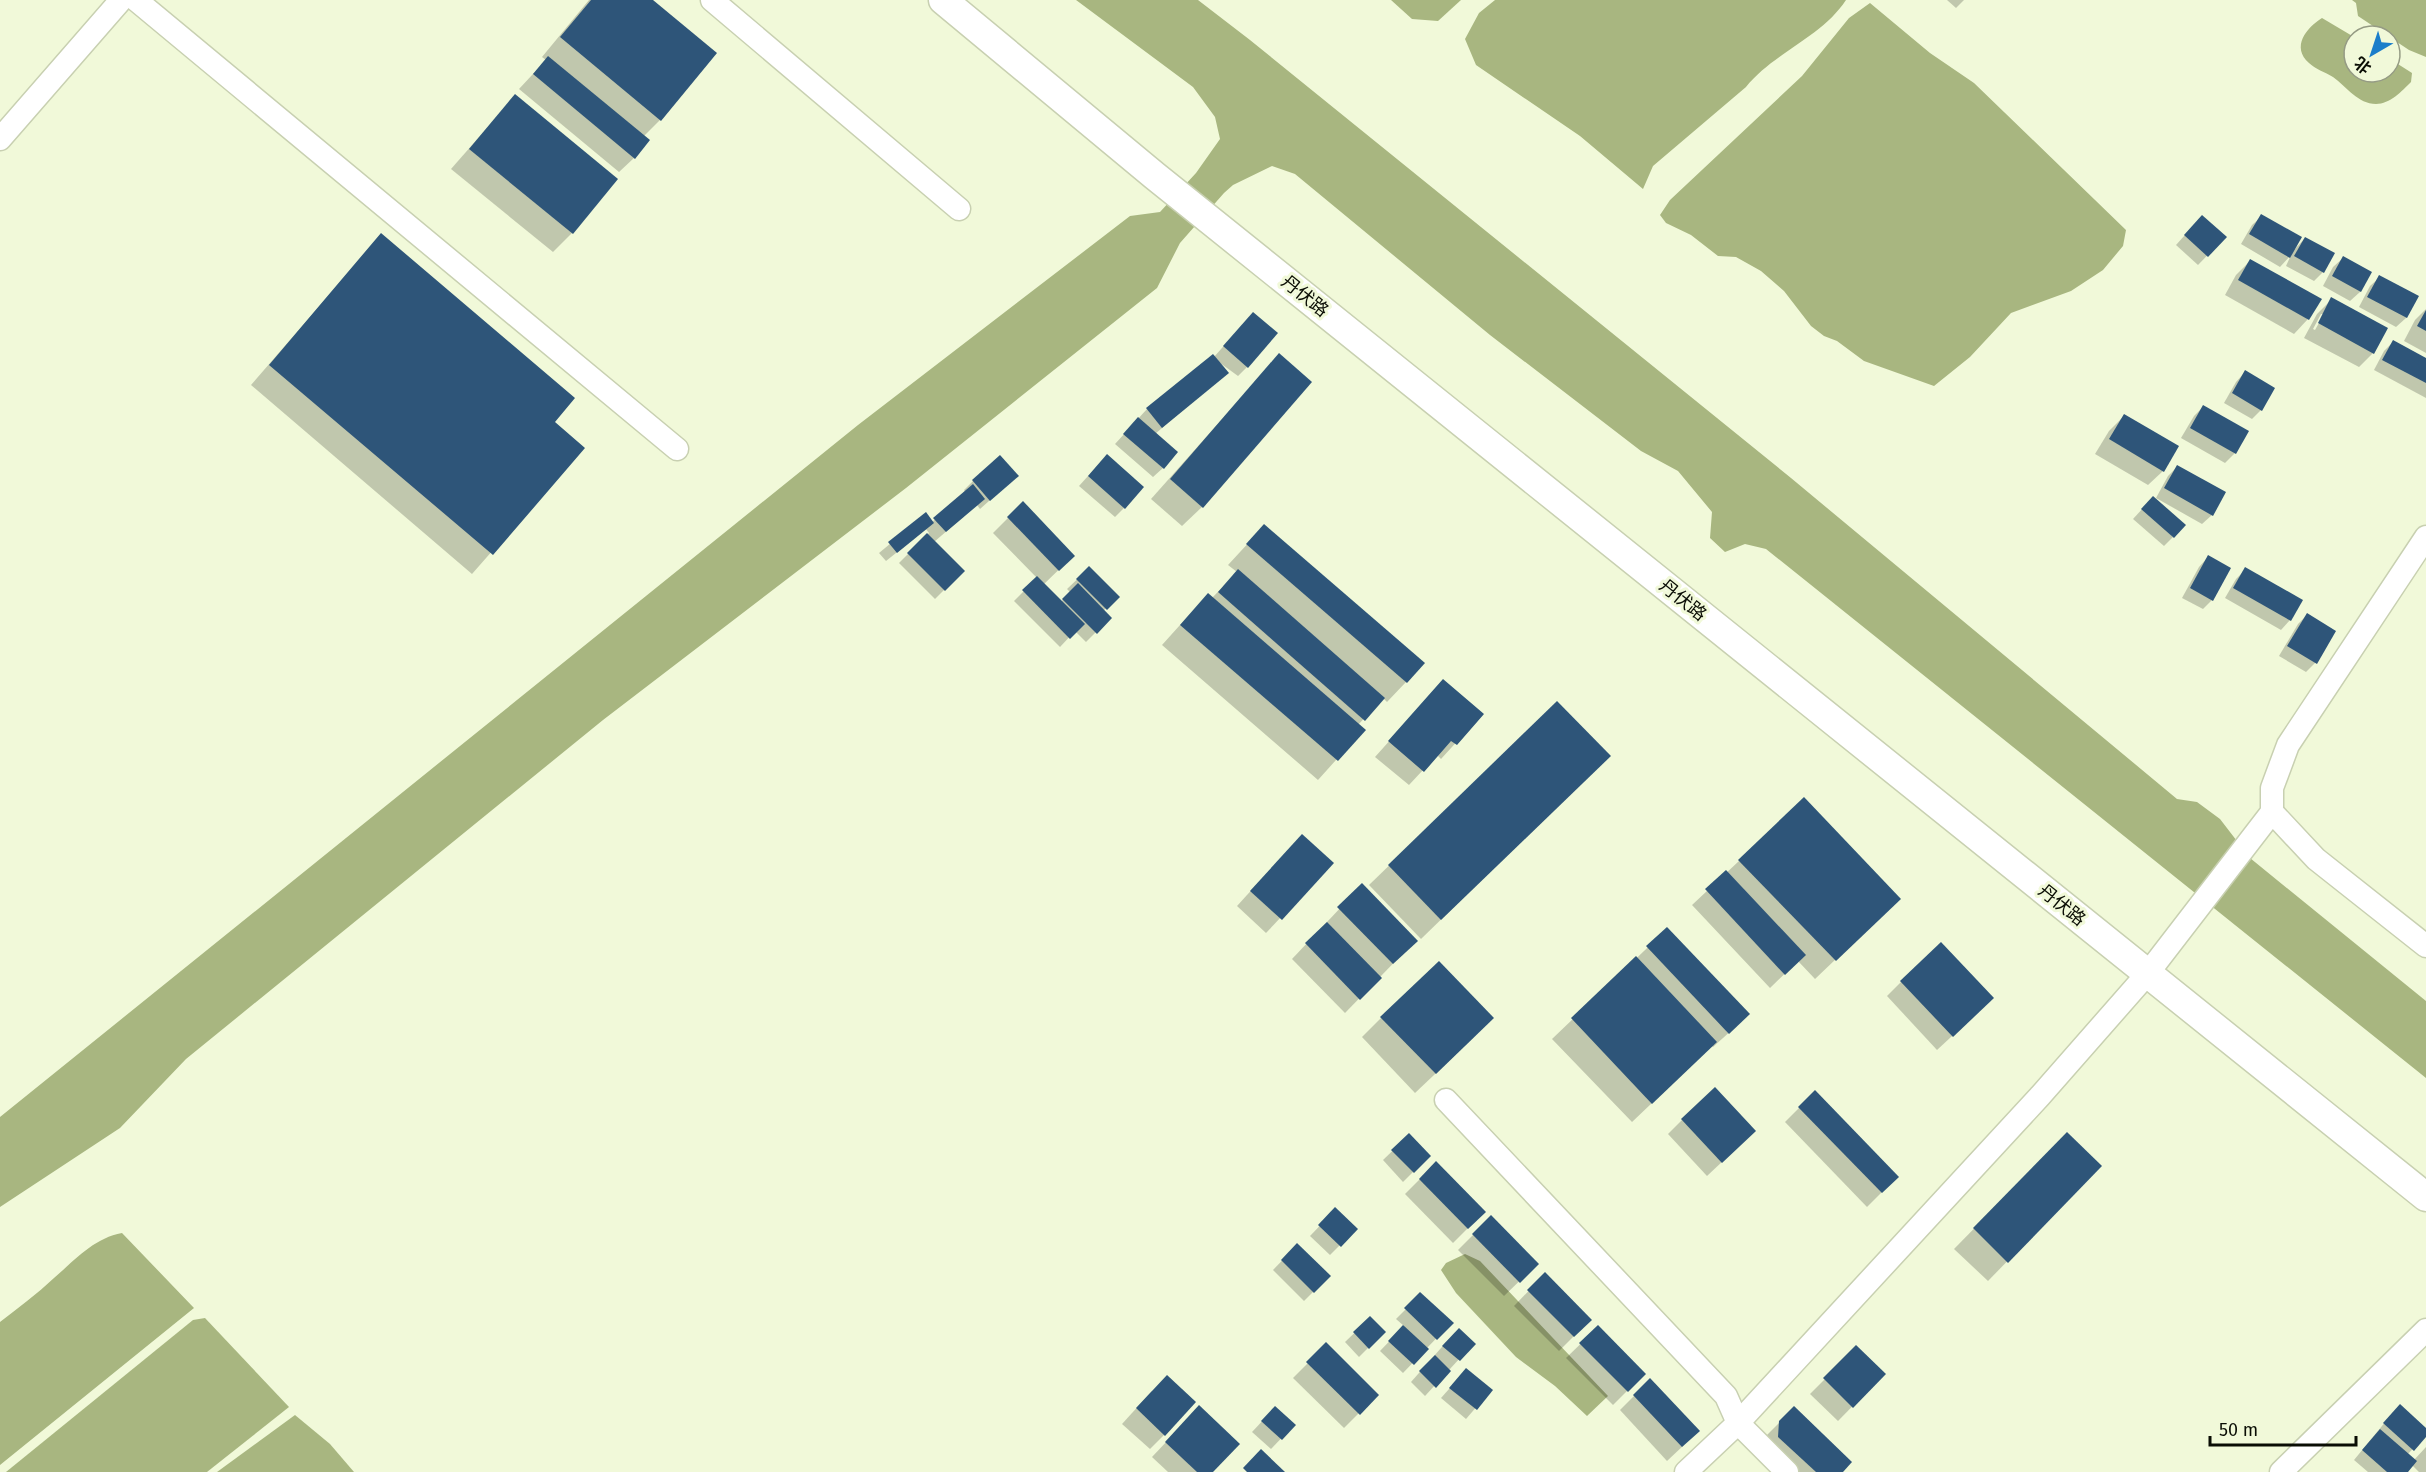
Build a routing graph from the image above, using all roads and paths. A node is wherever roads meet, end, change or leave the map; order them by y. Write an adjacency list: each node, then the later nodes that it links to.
1 (121, 0): 5 (street)
2 (136, 0): 7 (street)
3 (712, 0): 6 (street)
4 (943, 0): 11 (main road, 丹伏路)
5 (0, 139)
6 (959, 209)
7 (677, 449)
8 (2426, 537): 9 (street)
9 (2272, 812): 10 (street); 11 (street)
10 (2426, 946)
11 (2148, 973): 13 (main road, 丹伏路); 15 (street)
12 (1446, 1100): 15 (street)
13 (2426, 1197)
14 (2426, 1330): 18 (street)
15 (1738, 1422): 16 (street); 17 (street)
16 (1686, 1472)
17 (1787, 1472)
18 (2281, 1472)

